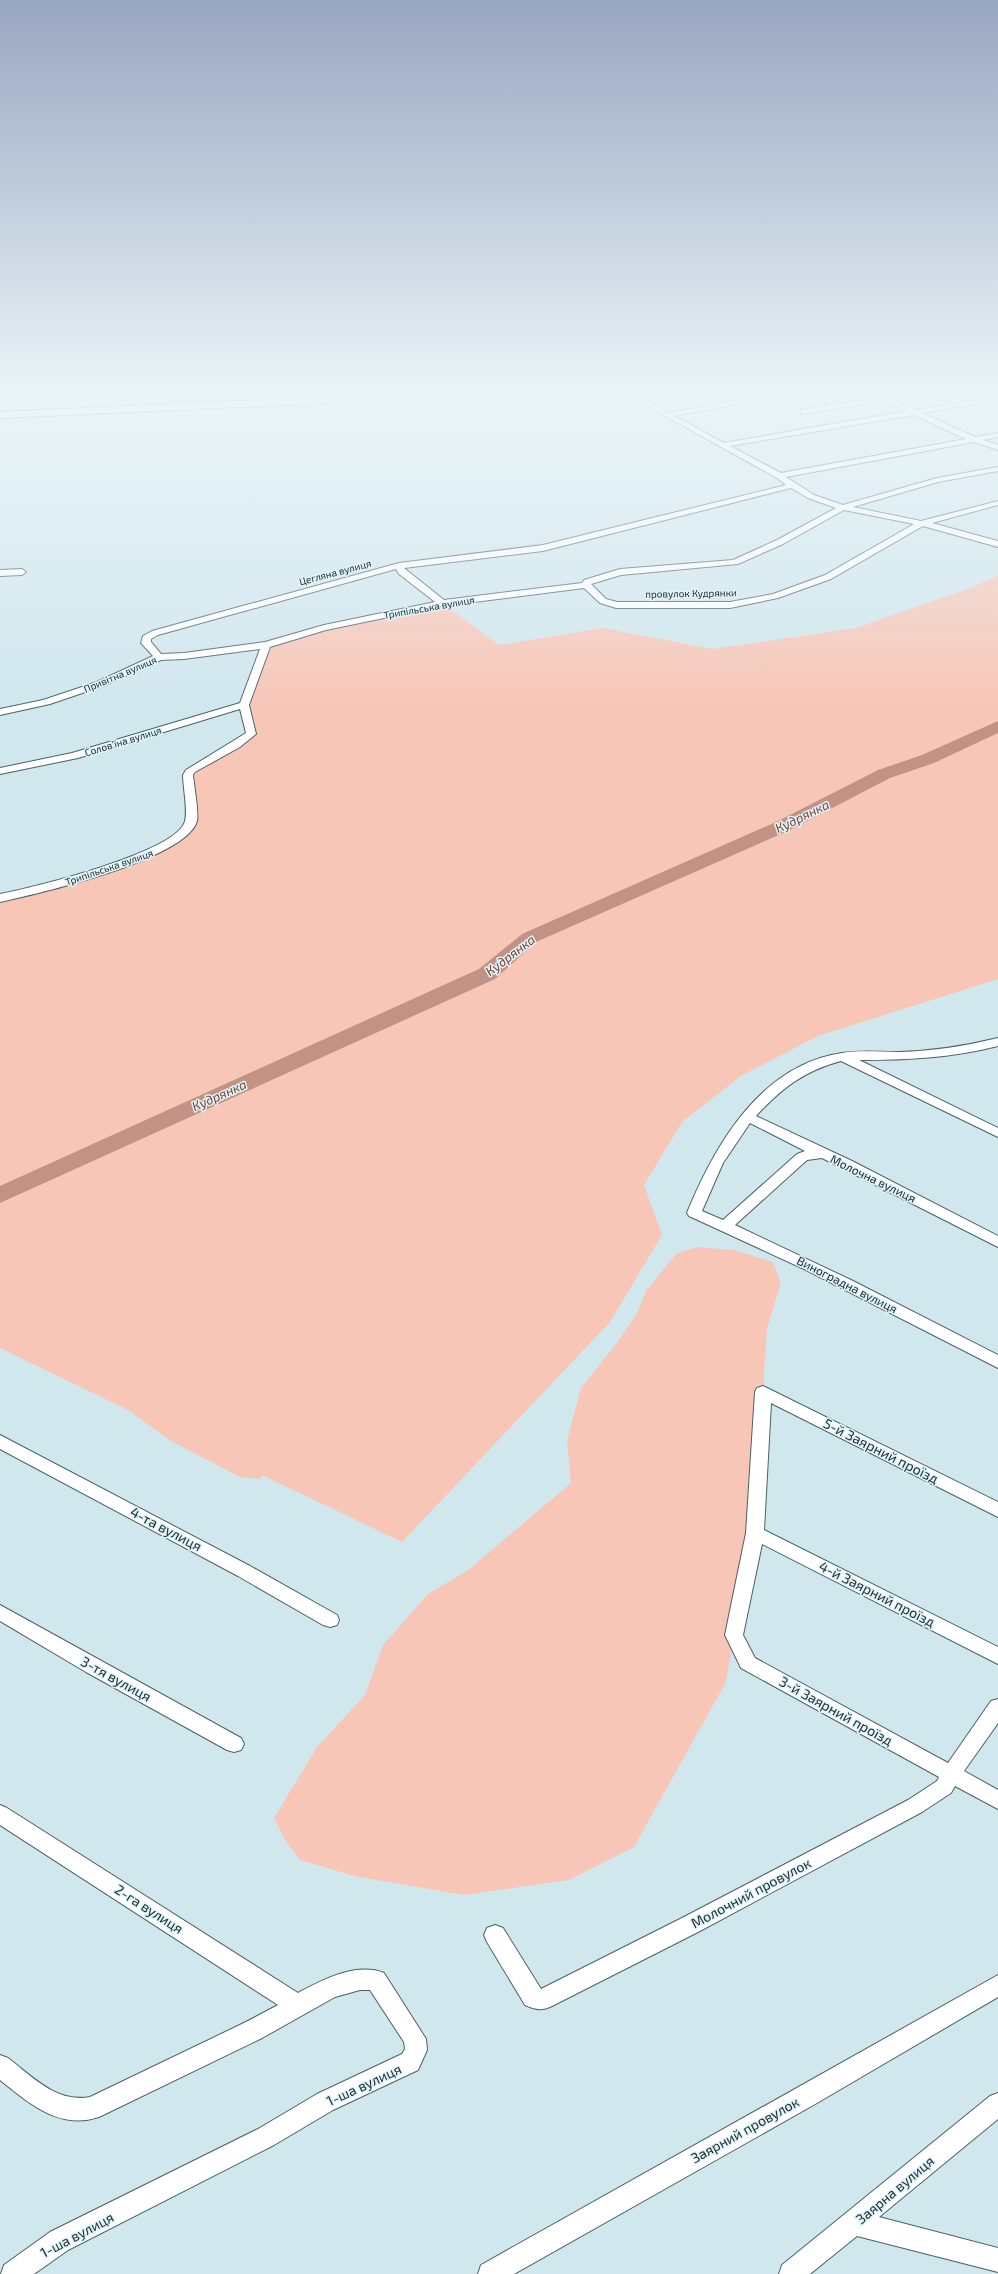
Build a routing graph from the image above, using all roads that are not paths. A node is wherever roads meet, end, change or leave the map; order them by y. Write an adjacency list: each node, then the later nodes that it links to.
1 (739, 499): 8 (street, Цегляна вулиця)
2 (821, 499): 5 (street)
3 (872, 499): 5 (street, Трипільська вулиця)
4 (998, 503): 6 (street, провулок Кудрянки)
5 (842, 508): 6 (street); 11 (street, Трипільська вулиця)
6 (922, 523): 7 (street); 11 (street, провулок Кудрянки)
7 (998, 544)
8 (400, 566): 12 (street); 14 (street, Цегляна вулиця)
9 (22, 572): 10 (street)
10 (0, 573)
11 (586, 585): 12 (street, Трипільська вулиця)
12 (442, 603): 13 (street, Трипільська вулиця)
13 (266, 645): 14 (street, Привітна вулиця); 15 (street)
14 (159, 657): 16 (street, Привітна вулиця)
15 (244, 706): 17 (street, Соловʼїна вулиця); 18 (street, Трипільська вулиця)
16 (0, 712)
17 (0, 771)
18 (0, 898)
19 (996, 1044): 20 (street)
20 (842, 1057): 21 (street); 22 (street)
21 (748, 1118): 23 (street, Молочна вулиця); 24 (street, Виноградна вулиця)
22 (998, 1132)
23 (826, 1155): 24 (street); 25 (street, Молочна вулиця)
24 (726, 1226): 26 (street, Виноградна вулиця)
25 (998, 1242)
26 (998, 1362)
27 (0, 1442): 31 (street, 4-та вулиця)
28 (998, 1510): 29 (street, 5-й Заярний проїзд)
29 (756, 1533): 32 (street, 4-й Заярний проїзд); 35 (street, 3-й Заярний проїзд)
30 (0, 1612): 34 (street, 3-тя вулиця)
31 (330, 1620)
32 (998, 1656)
33 (998, 1707): 35 (street, Молочний провулок)
34 (234, 1744)
35 (951, 1774): 36 (street, 3-й Заярний проїзд); 38 (street, Молочний провулок)
36 (998, 1800)
37 (0, 1814): 40 (street, 2-га вулиця)
38 (494, 1935)
39 (998, 1985): 46 (street, Заярний провулок)
40 (298, 2005): 41 (street, 1-ша вулиця); 45 (street, 1-ша вулиця)
41 (0, 2066)
42 (998, 2104): 43 (street, Заярна вулиця)
43 (855, 2223): 44 (street); 47 (street, Заярна вулиця)
44 (998, 2260)
45 (13, 2274)
46 (490, 2274)
47 (791, 2274)

